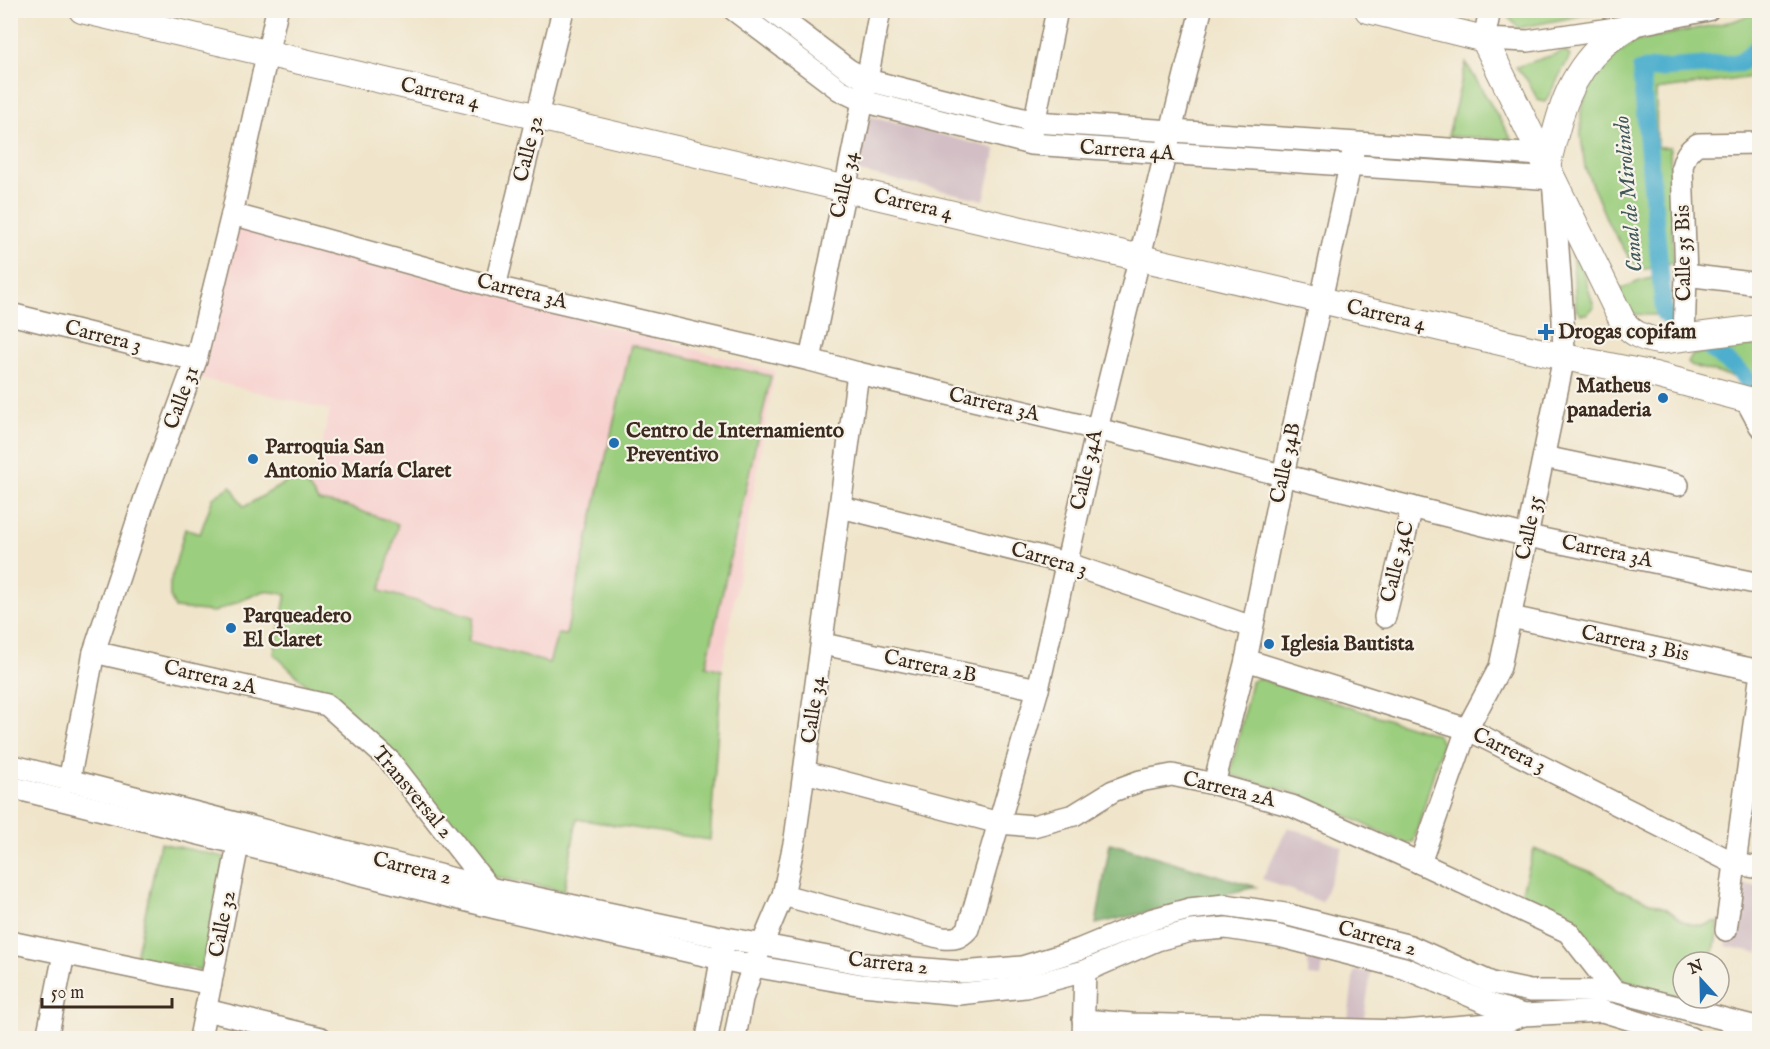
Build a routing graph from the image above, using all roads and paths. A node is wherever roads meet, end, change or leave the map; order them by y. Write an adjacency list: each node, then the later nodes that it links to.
1 (82, 10): 14 (main road, Carrera 4)
2 (278, 10): 14 (street, Calle 31)
3 (563, 10): 17 (street, Calle 32)
4 (734, 10): 16 (street, Carrera 4A)
5 (770, 10): 15 (street, Carrera 4A)
6 (880, 10): 15 (street, Calle 34)
7 (1057, 10): 18 (street)
8 (1201, 10): 19 (street, Calle 34A)
9 (1368, 10): 13 (main road)
10 (1490, 10): 13 (street)
11 (1708, 10): 12 (street)
12 (1630, 26): 13 (street); 25 (main road)
13 (1484, 39): 25 (main road, Calle 35)
14 (267, 54): 17 (main road, Carrera 4); 27 (street, Calle 31)
15 (867, 80): 16 (street, Calle 34); 18 (street, Carrera 4A)
16 (863, 102): 22 (street, Carrera 4A); 26 (street, Calle 34)
17 (537, 117): 26 (main road, Carrera 4); 31 (street, Calle 32)
18 (1035, 122): 19 (street, Carrera 4A); 22 (street)
19 (1171, 129): 20 (street, Carrera 4A); 23 (street, Calle 34A)
20 (1356, 142): 24 (street, Calle 34B); 25 (street, Carrera 4A)
21 (1760, 143): 29 (street, Calle 35 Bis)
22 (1031, 144): 23 (street, Carrera 4A)
23 (1165, 154): 24 (street, Carrera 4A); 28 (street, Calle 34A)
24 (1350, 165): 25 (street, Carrera 4A); 32 (street, Calle 34B)
25 (1547, 167): 36 (main road, Calle 35); 37 (street, Calle 35)
26 (844, 189): 28 (main road, Carrera 4); 39 (street, Calle 34)
27 (232, 214): 31 (street, Carrera 3A); 38 (street, Calle 31)
28 (1140, 258): 32 (main road, Carrera 4); 44 (street, Calle 34A)
29 (1686, 275): 30 (street); 35 (street, Calle 35 Bis)
30 (1760, 284)
31 (495, 287): 39 (street, Carrera 3A)
32 (1322, 301): 37 (main road, Carrera 4); 46 (street, Calle 34B)
33 (10, 314): 38 (street, Carrera 3)
34 (1754, 328): 35 (main road)
35 (1687, 338): 36 (main road)
36 (1658, 340): 41 (main road)
37 (1564, 357): 41 (main road, Carrera 4); 45 (street, Calle 35)
38 (196, 360): 57 (street, Calle 31)
39 (810, 360): 40 (street, Carrera 3A)
40 (858, 373): 44 (street, Carrera 3A); 48 (street, Calle 34)
41 (1655, 375): 42 (main road, Carrera 4)
42 (1752, 400): 43 (street, Carrera 4)
43 (1760, 426)
44 (1097, 429): 46 (street, Carrera 3A); 51 (street, Calle 34A)
45 (1544, 457): 47 (street); 50 (street, Calle 35)
46 (1283, 475): 49 (street, Carrera 3A); 55 (street, Calle 34B)
47 (1678, 485)
48 (841, 507): 51 (street, Carrera 3); 56 (street, Calle 34)
49 (1412, 507): 50 (street, Carrera 3A); 53 (street, Calle 34C)
50 (1528, 536): 52 (street, Carrera 3A); 54 (street, Calle 35)
51 (1066, 563): 55 (street, Carrera 3); 61 (street, Calle 34A)
52 (1760, 585)
53 (1385, 616)
54 (1511, 617): 59 (street, Carrera 3 Bis); 63 (street, Calle 35)
55 (1252, 627): 58 (street, Calle 34B)
56 (823, 644): 61 (street, Carrera 2B); 65 (street, Calle 34)
57 (94, 652): 62 (street, Carrera 2A); 66 (street, Calle 31)
58 (1246, 660): 63 (street, Carrera 3); 67 (street, Calle 34B)
59 (1760, 671)
60 (1760, 680): 72 (street)
61 (1038, 689): 69 (street, Calle 34A)
62 (327, 705): 74 (street, Transversal 2)
63 (1467, 729): 71 (street, Calle 35); 72 (street, Carrera 3)
64 (10, 765): 66 (street, Carrera 2)
65 (805, 772): 69 (street, Carrera 2A); 75 (street, Calle 34)
66 (69, 781): 74 (street, Carrera 2)
67 (1214, 784): 69 (street, Carrera 2A); 71 (street, Carrera 2A)
68 (10, 787): 70 (street, Carrera 2)
69 (999, 823): 76 (street, Calle 34A)
70 (238, 845): 80 (street, Carrera 2); 84 (street, Calle 32)
71 (1420, 863): 85 (street, Carrera 2A)
72 (1736, 864): 73 (street, Carrera 3); 77 (street)
73 (1760, 868)
74 (489, 888): 80 (street, Carrera 2)
75 (783, 895): 76 (street, Carrera 2); 79 (street, Calle 34)
76 (968, 928)
77 (1726, 930)
78 (10, 942): 81 (street)
79 (764, 944): 80 (street, Carrera 2); 82 (street, Calle 34); 85 (street, Carrera 2)
80 (723, 948): 82 (street, Carrera 2); 97 (street)
81 (64, 954): 84 (street); 94 (street)
82 (753, 966): 83 (street, Carrera 2); 98 (street, Calle 34)
83 (1085, 971): 87 (street, Carrera 2); 89 (street)
84 (211, 984): 86 (street, Calle 32)
85 (1614, 991): 88 (street, Carrera 2)
86 (206, 1010): 93 (street); 95 (street, Calle 32)
87 (1523, 1015): 90 (street); 99 (street, Carrera 2)
88 (1760, 1028)
89 (1083, 1029): 91 (street)
90 (1500, 1031): 92 (street)
91 (1289, 1033): 92 (street)
92 (1404, 1035)
93 (296, 1036): 96 (street)
94 (47, 1038)
95 (200, 1038)
96 (321, 1038)
97 (707, 1038)
98 (735, 1038)
99 (1691, 1038)

